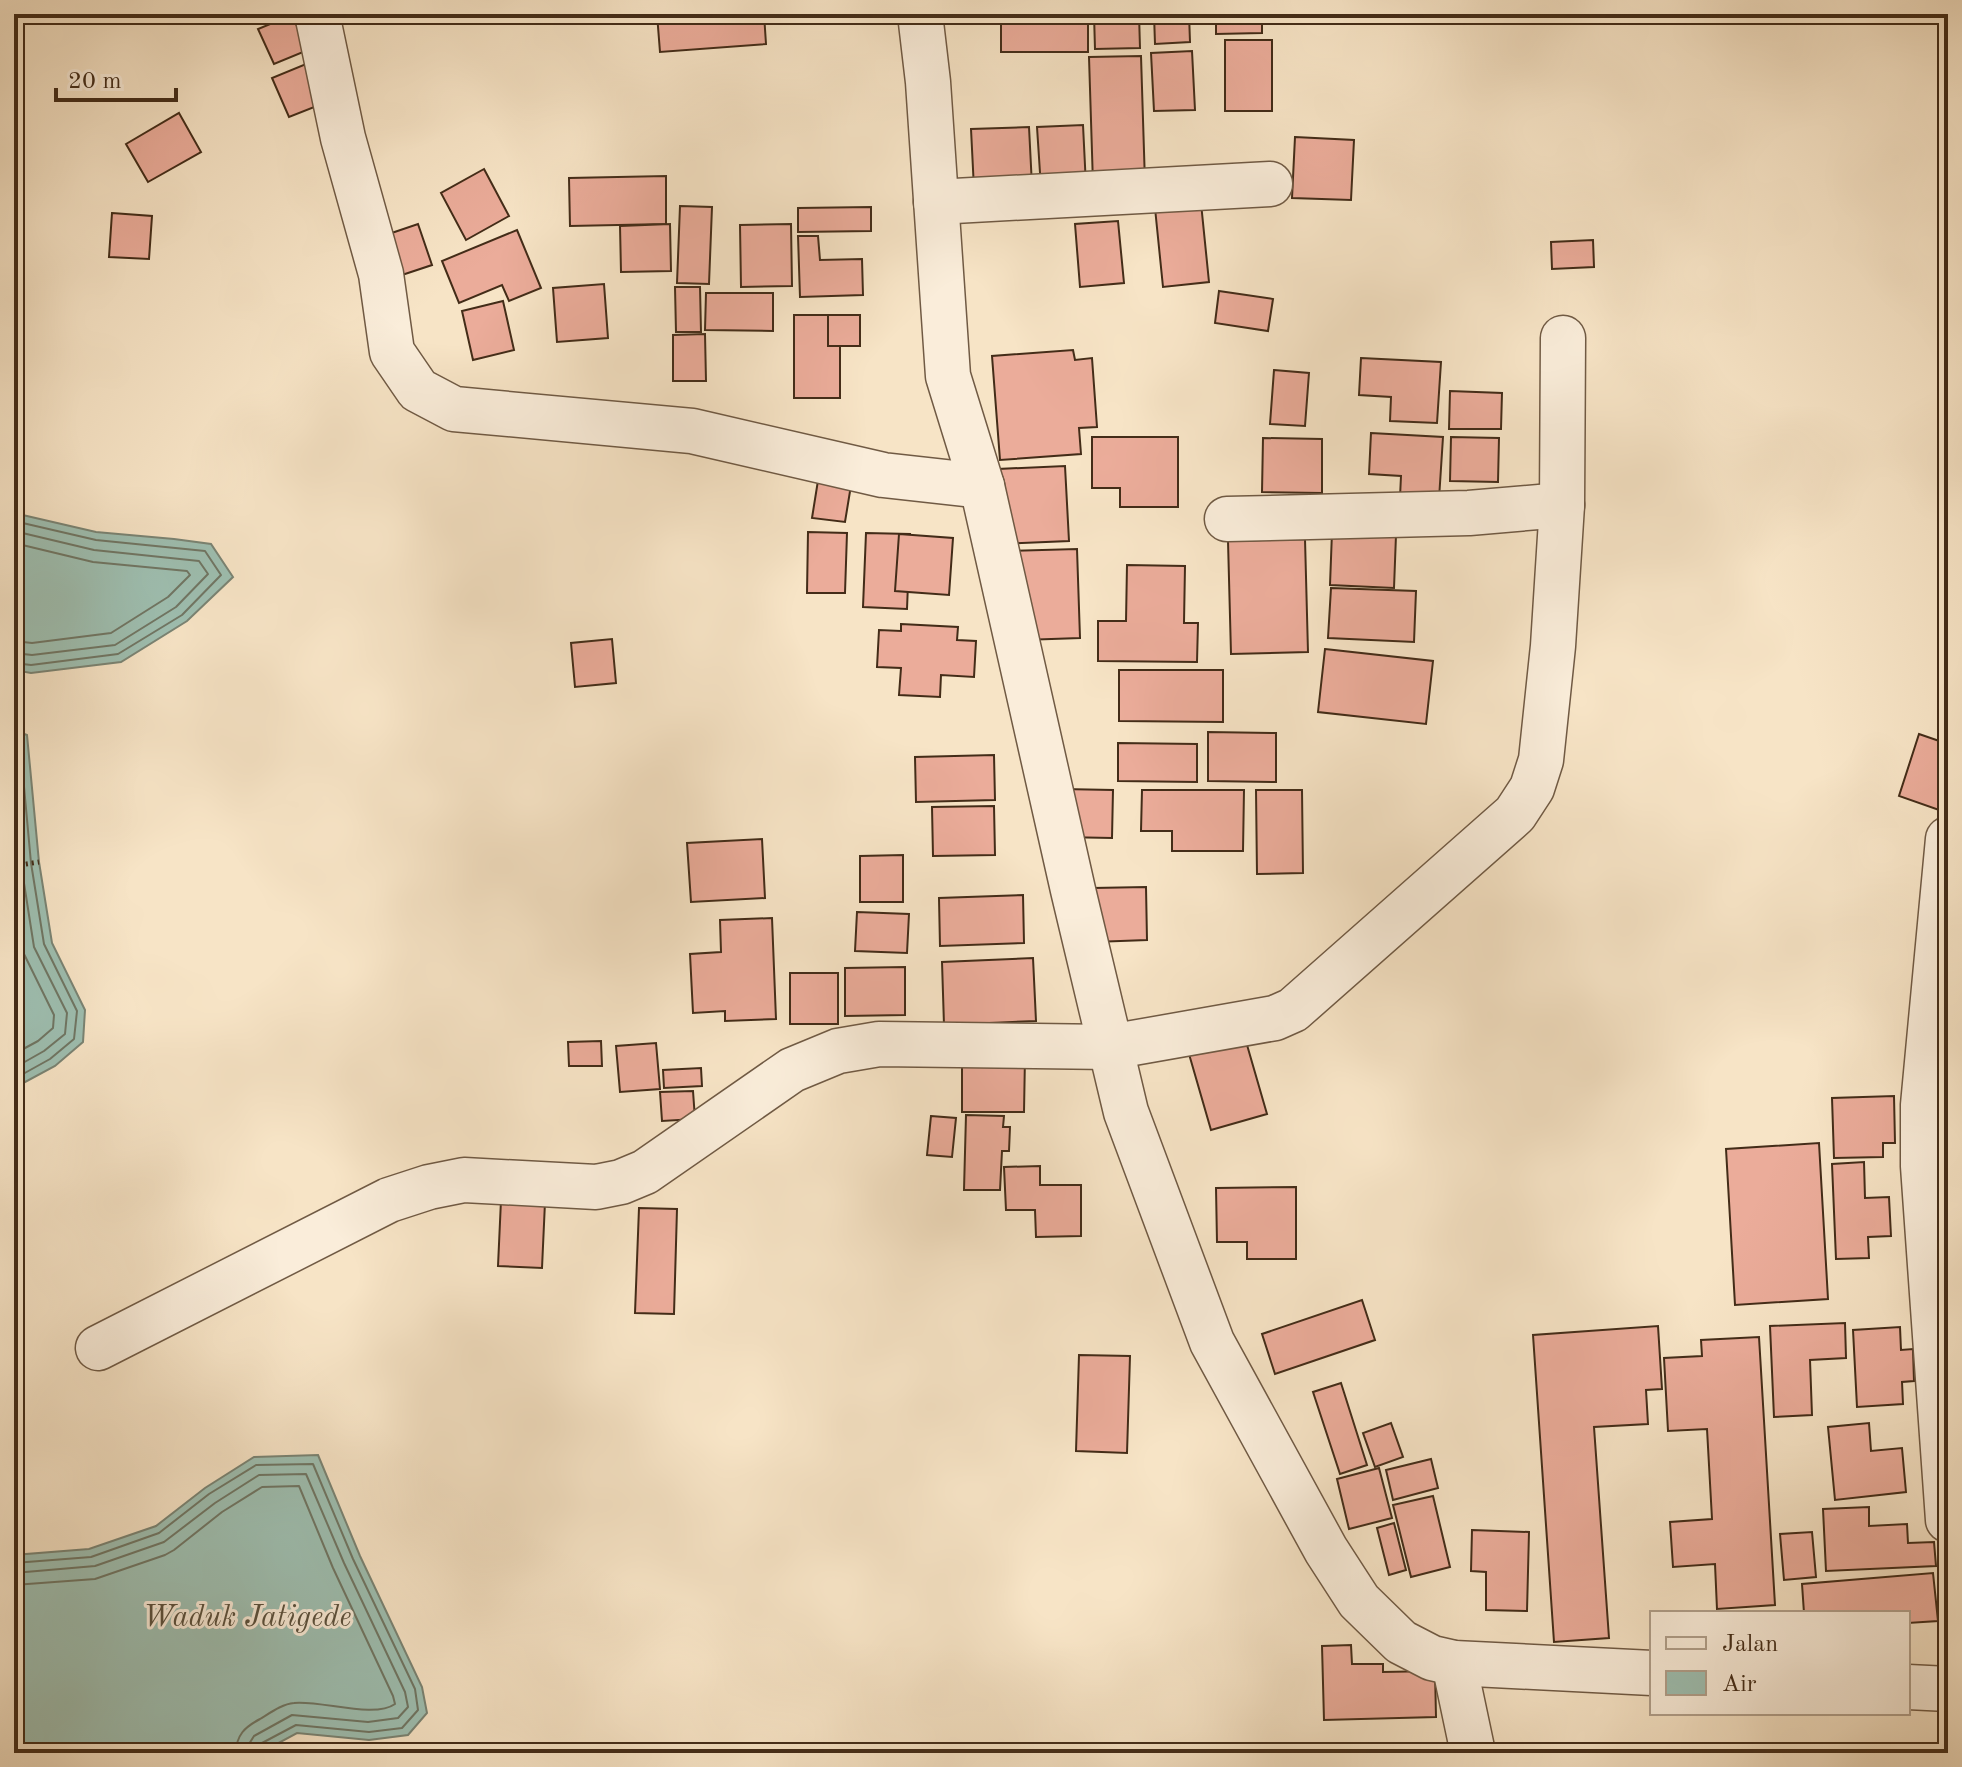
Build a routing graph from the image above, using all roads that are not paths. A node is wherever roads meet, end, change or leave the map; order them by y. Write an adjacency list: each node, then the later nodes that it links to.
1 (317, 14): 6 (street)
2 (920, 14): 4 (street)
3 (1270, 184): 4 (street)
4 (936, 202): 6 (street)
5 (1563, 338): 7 (street)
6 (982, 486): 10 (street)
7 (1562, 505): 8 (street); 10 (street)
8 (1227, 519)
9 (1948, 839): 12 (street)
10 (1110, 1047): 11 (street); 13 (street)
11 (98, 1348)
12 (1948, 1520)
13 (1454, 1663): 14 (street); 17 (street)
14 (1650, 1673)
15 (1910, 1687): 16 (street)
16 (1948, 1689)
17 (1473, 1753)

